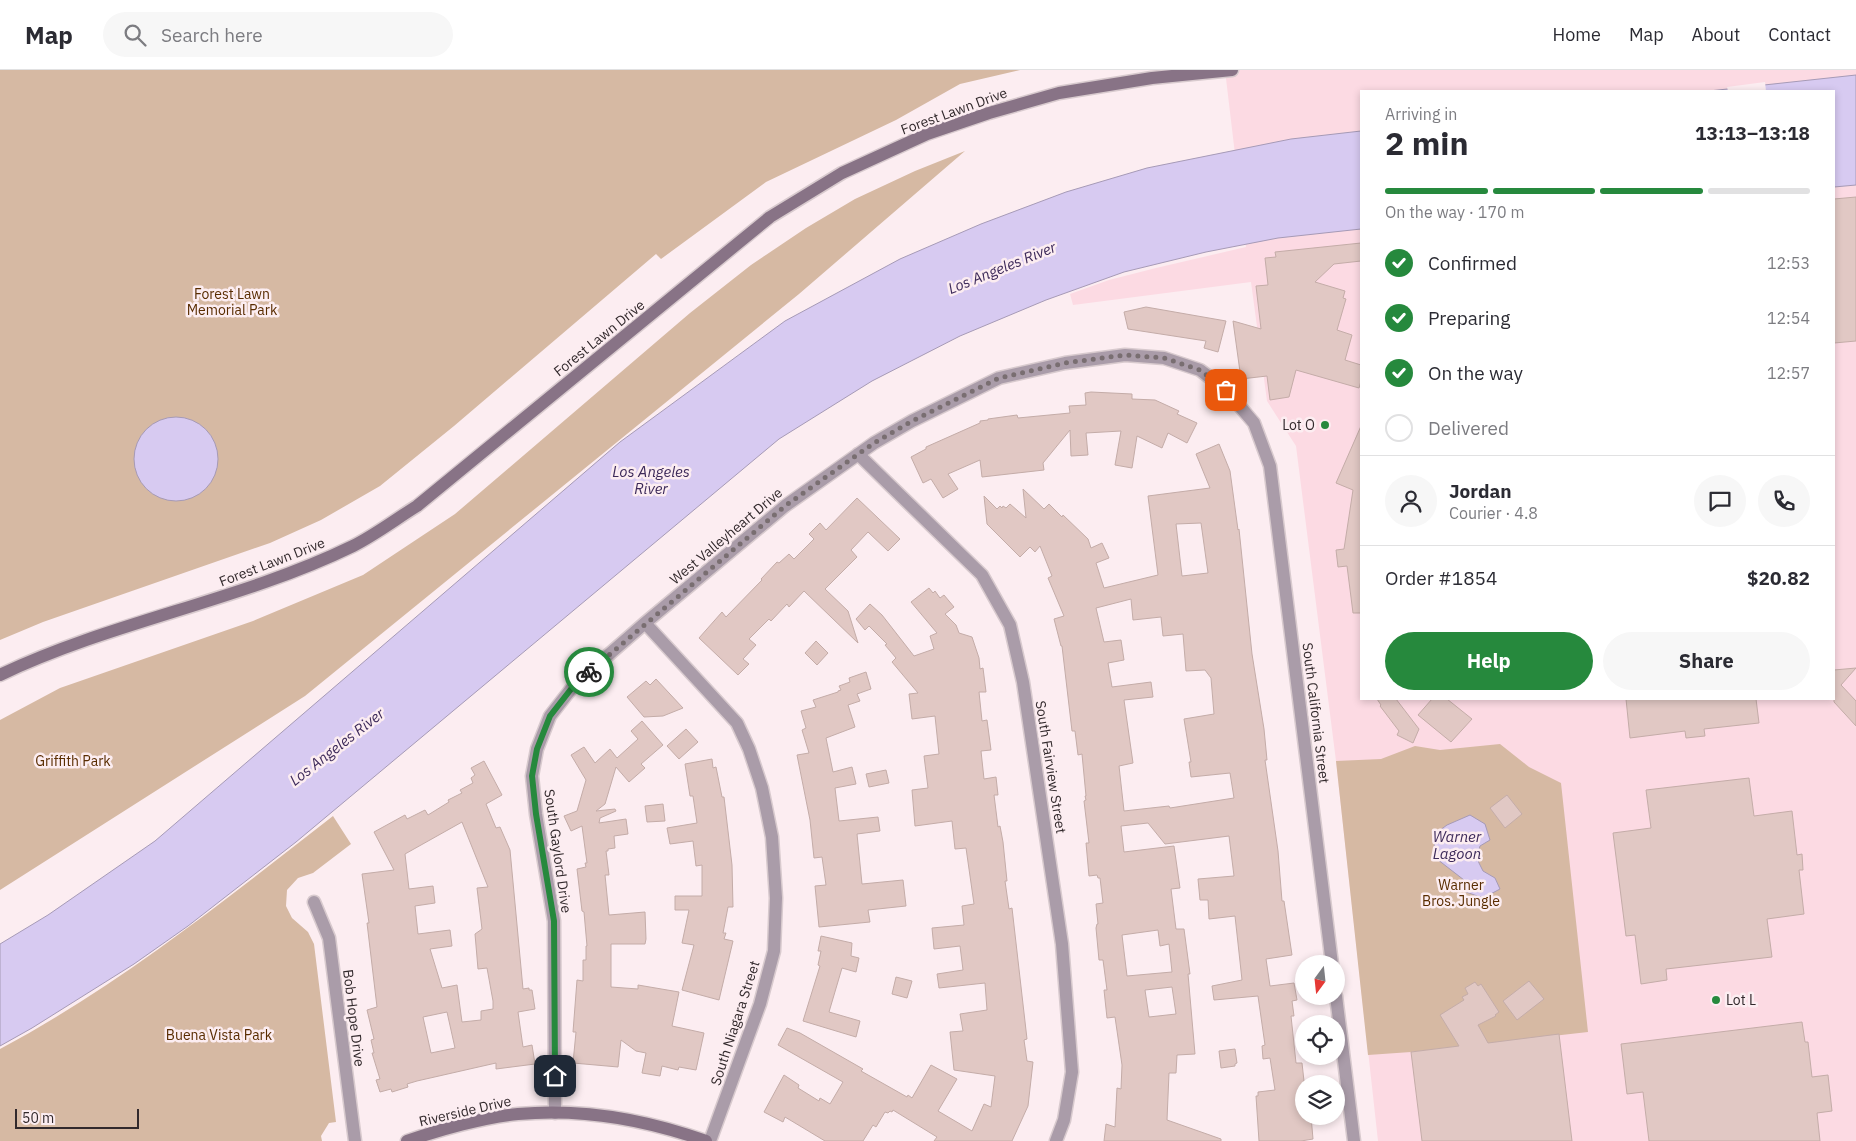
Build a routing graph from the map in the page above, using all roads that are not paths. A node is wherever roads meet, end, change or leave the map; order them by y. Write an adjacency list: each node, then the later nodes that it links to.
1 (1232, 70): 5 (street, Forest Lawn Drive)
2 (858, 454): 3 (street, West Valleyheart Drive); 4 (street, West Valleyheart Drive); 14 (street, South Fairview Street)
3 (1270, 466): 8 (street, South California Street)
4 (645, 623): 6 (street, West Valleyheart Drive); 13 (street, South Niagara Street)
5 (0, 675)
6 (550, 716): 10 (street, South Gaylord Drive)
7 (314, 902): 11 (street, Bob Hope Drive)
8 (1331, 955)
9 (1337, 1005): 15 (street)
10 (555, 1113): 12 (street, Riverside Drive); 13 (street, Riverside Drive)
11 (355, 1141)
12 (406, 1141)
13 (708, 1141)
14 (1056, 1141)
15 (1354, 1141)

